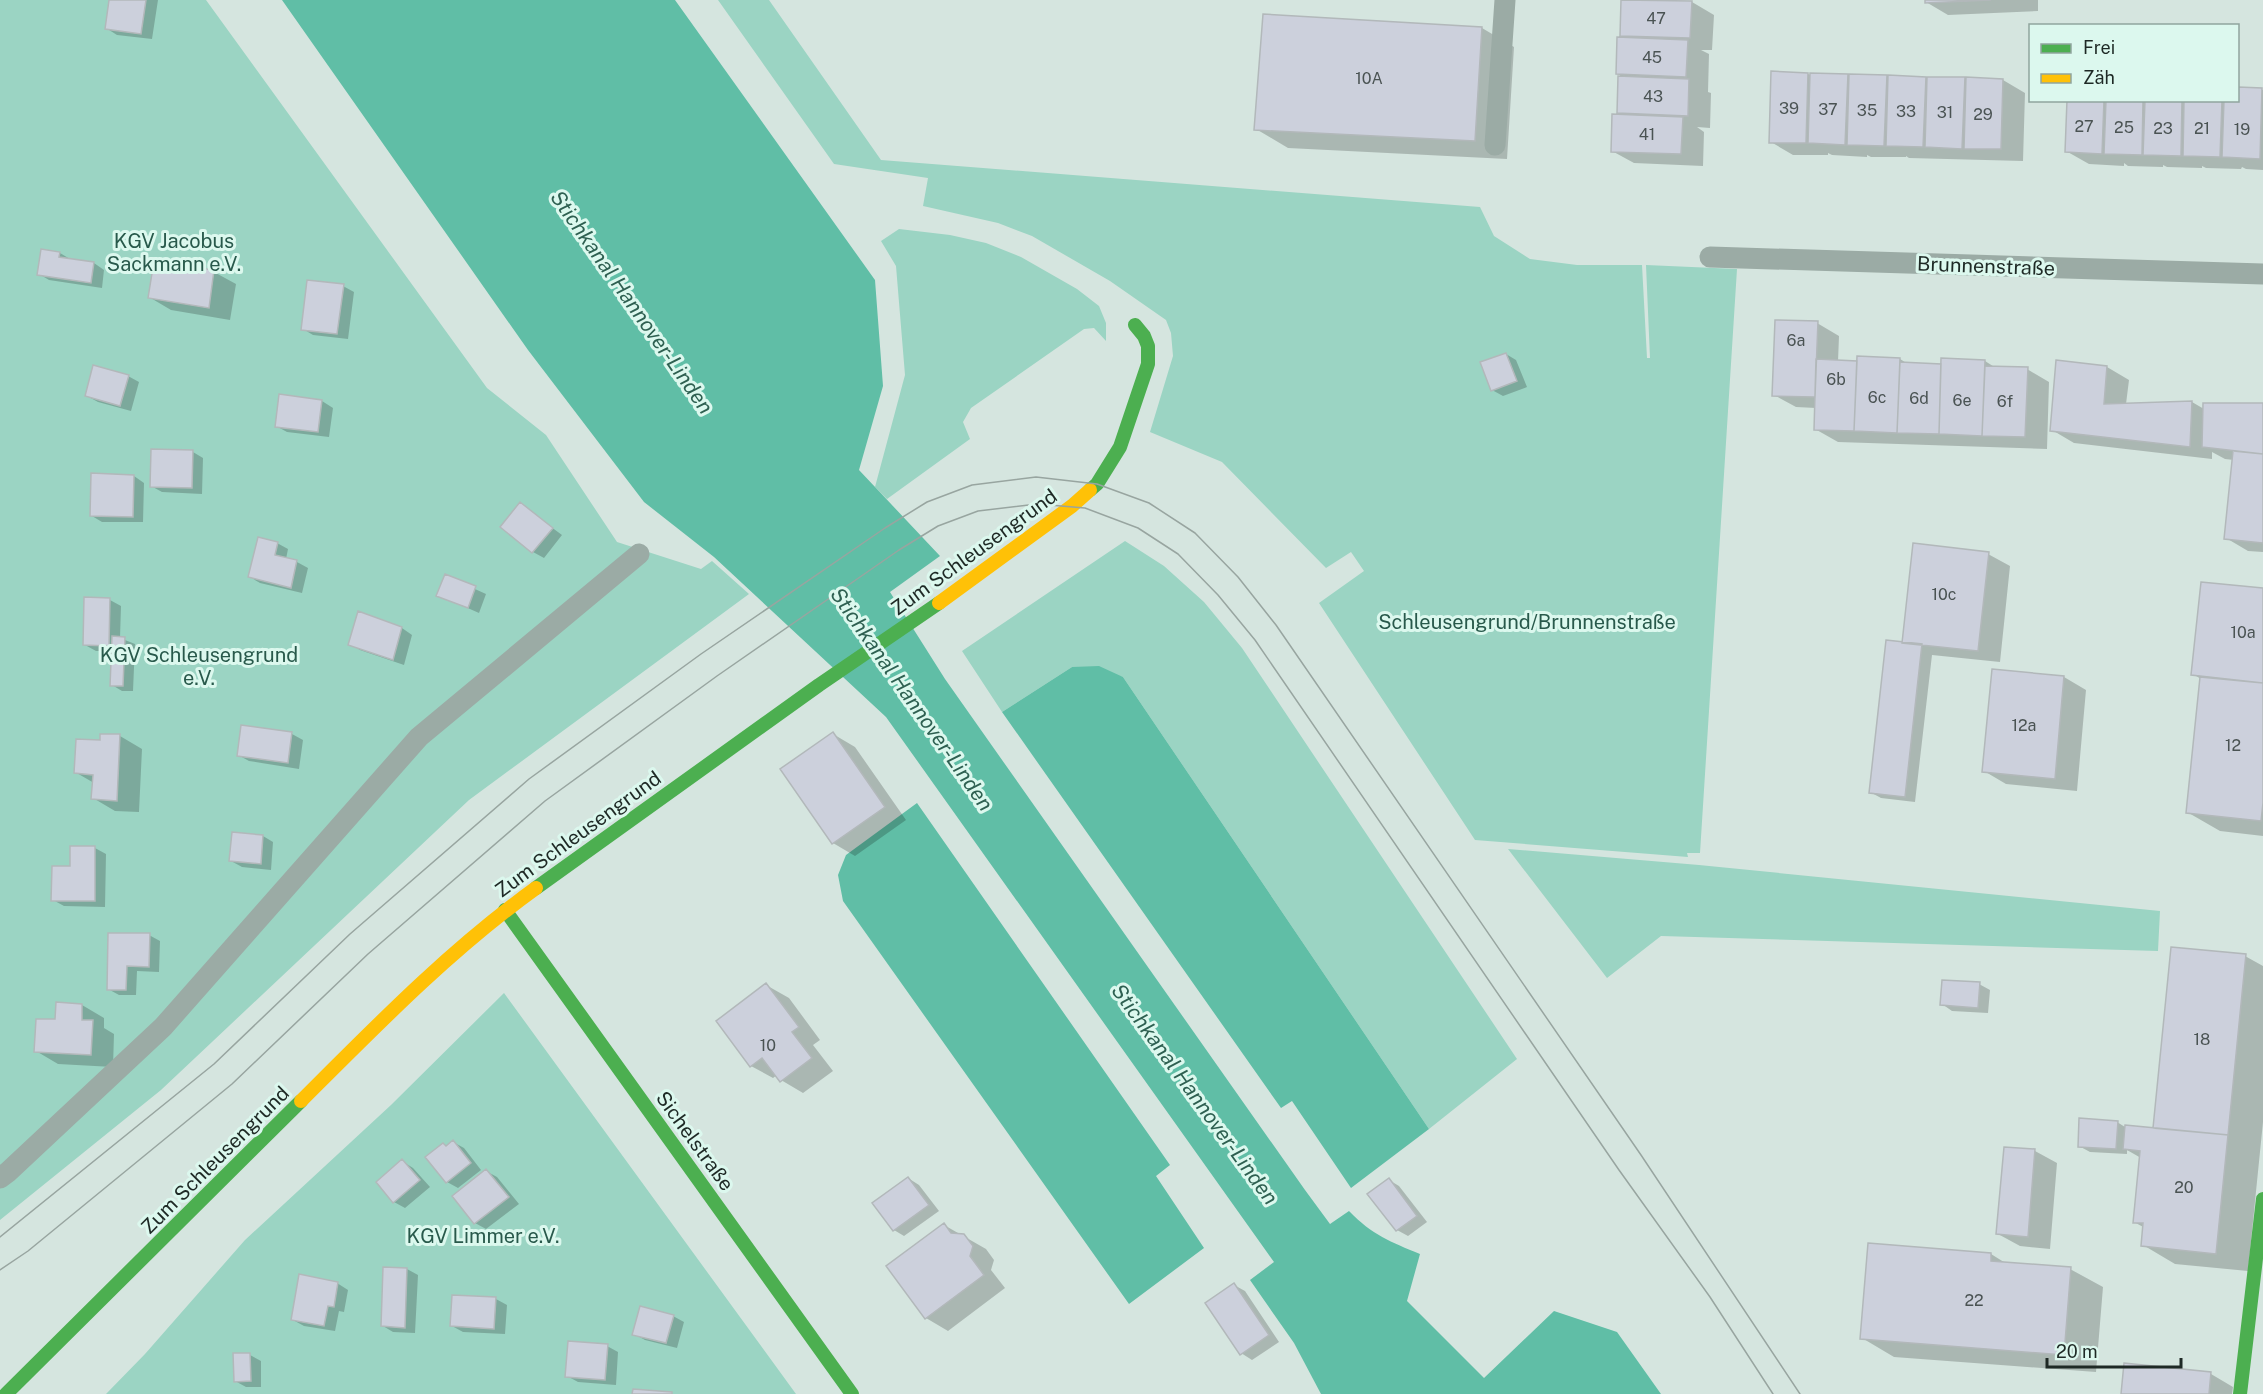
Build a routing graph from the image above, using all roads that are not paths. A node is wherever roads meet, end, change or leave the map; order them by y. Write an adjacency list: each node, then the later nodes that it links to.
1 (1505, 0): 2 (lane)
2 (1495, 145)
3 (1710, 257): 4 (lane, Brunnenstraße)
4 (2263, 274)
5 (1135, 325): 7 (street, Zum Schleusengrund)
6 (639, 554): 8 (lane)
7 (505, 910): 10 (street, Zum Schleusengrund); 11 (street, Sichelstraße)
8 (0, 1178)
9 (2263, 1199): 12 (street)
10 (6, 1394)
11 (852, 1394)
12 (2240, 1394)

